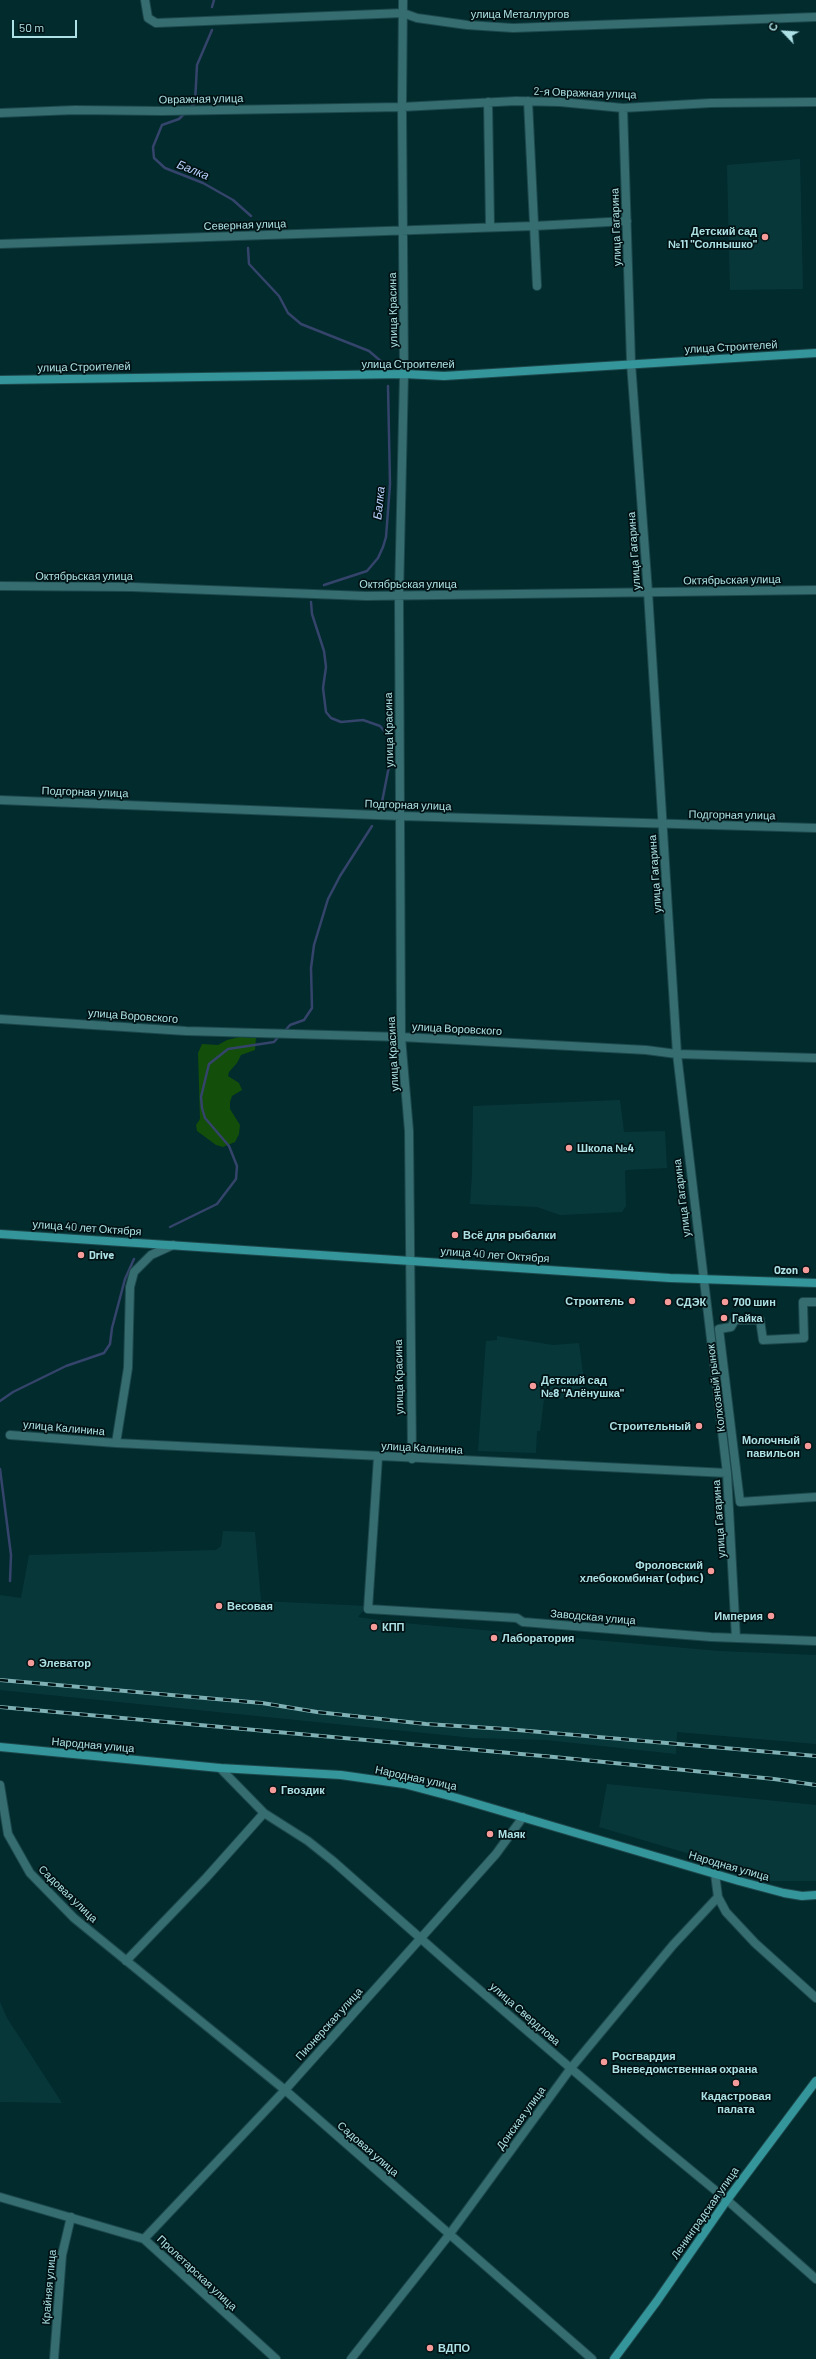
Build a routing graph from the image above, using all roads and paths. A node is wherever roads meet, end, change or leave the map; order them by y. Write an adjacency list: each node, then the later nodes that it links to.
1 (145, 0): 3 (street, улица Металлургов)
2 (403, 0): 3 (street, улица Красина)
3 (403, 13): 4 (street, улица Металлургов); 8 (street, улица Красина)
4 (816, 17)
5 (528, 101): 6 (street, 2-я Овражная улица); 9 (street, 2-я Овражная улица); 13 (street)
6 (488, 102): 8 (street, 2-я Овражная улица); 12 (street)
7 (816, 102): 9 (street, 2-я Овражная улица)
8 (402, 107): 10 (street, Овражная улица); 14 (street, улица Красина)
9 (623, 108): 11 (street, улица Гагарина)
10 (0, 113)
11 (627, 221): 13 (street, Северная улица); 18 (street, улица Гагарина)
12 (490, 226): 13 (street, Северная улица); 14 (street, Северная улица)
13 (534, 226): 16 (street)
14 (403, 230): 15 (street, Северная улица); 19 (street, улица Красина)
15 (0, 244)
16 (537, 286)
17 (816, 353): 18 (street, улица Строителей)
18 (631, 363): 19 (street, улица Строителей); 23 (street, улица Гагарина)
19 (404, 374): 20 (street, улица Строителей); 24 (street, улица Красина)
20 (0, 380)
21 (0, 586): 24 (street, Октябрьская улица)
22 (816, 590): 23 (street, Октябрьская улица)
23 (648, 592): 24 (street, Октябрьская улица); 27 (street, улица Гагарина)
24 (399, 596): 26 (street, улица Красина)
25 (0, 800): 26 (street, Подгорная улица)
26 (401, 816): 27 (street, Подгорная улица); 30 (street, улица Красина)
27 (663, 825): 28 (street, Подгорная улица); 31 (street, улица Гагарина)
28 (816, 828)
29 (0, 1019): 30 (street, улица Воровского)
30 (401, 1037): 31 (street, улица Воровского); 35 (street, улица Красина)
31 (678, 1054): 32 (street, улица Воровского); 36 (street, улица Гагарина)
32 (816, 1058)
33 (0, 1234): 34 (street, улица 40 лет Октября)
34 (173, 1245): 35 (street, улица 40 лет Октября); 39 (street, улица 40 лет Октября)
35 (408, 1260): 36 (street, улица 40 лет Октября); 43 (street, улица Красина)
36 (703, 1279): 37 (street, улица 40 лет Октября); 44 (street, улица Гагарина)
37 (816, 1283)
38 (816, 1302): 45 (street, Колхозный рынок)
39 (128, 1334): 41 (street, улица Калинина)
40 (10, 1435): 41 (street, улица Калинина)
41 (116, 1443): 42 (street, улица Калинина)
42 (378, 1457): 43 (street, улица Калинина); 46 (street, Заводская улица)
43 (412, 1459): 44 (street, улица Калинина)
44 (727, 1473): 46 (street, улица Гагарина)
45 (816, 1497)
46 (736, 1638): 47 (street, Заводская улица)
47 (816, 1641)
48 (0, 1747): 49 (street, Народная улица)
49 (220, 1768): 51 (street, улица Свердлова); 52 (street, Народная улица)
50 (0, 1785): 57 (street, Садовая улица)
51 (264, 1813): 56 (street, улица Свердлова); 57 (street)
52 (523, 1817): 53 (street, Народная улица); 56 (street, Пионерская улица)
53 (715, 1874): 54 (street, Народная улица); 55 (street)
54 (816, 1895)
55 (718, 1897): 58 (street); 59 (street, Донская улица)
56 (421, 1938): 59 (street, улица Свердлова); 61 (street, Пионерская улица)
57 (126, 1961): 61 (street, Садовая улица)
58 (816, 1998)
59 (571, 2068): 63 (street, улица Свердлова); 65 (street, Донская улица)
60 (816, 2081): 63 (street, Ленинградская улица)
61 (285, 2090): 65 (street, Садовая улица); 66 (street, Пионерская улица)
62 (0, 2197): 64 (street, Пролетарская улица)
63 (727, 2200): 67 (street, улица Свердлова); 72 (street, Ленинградская улица)
64 (71, 2217): 66 (street, Пролетарская улица); 68 (street, Крайняя улица)
65 (449, 2235): 70 (street, Донская улица); 71 (street, Садовая улица)
66 (144, 2239): 69 (street, Пролетарская улица)
67 (816, 2279)
68 (54, 2359)
69 (276, 2359)
70 (351, 2359)
71 (592, 2359)
72 (614, 2359)

